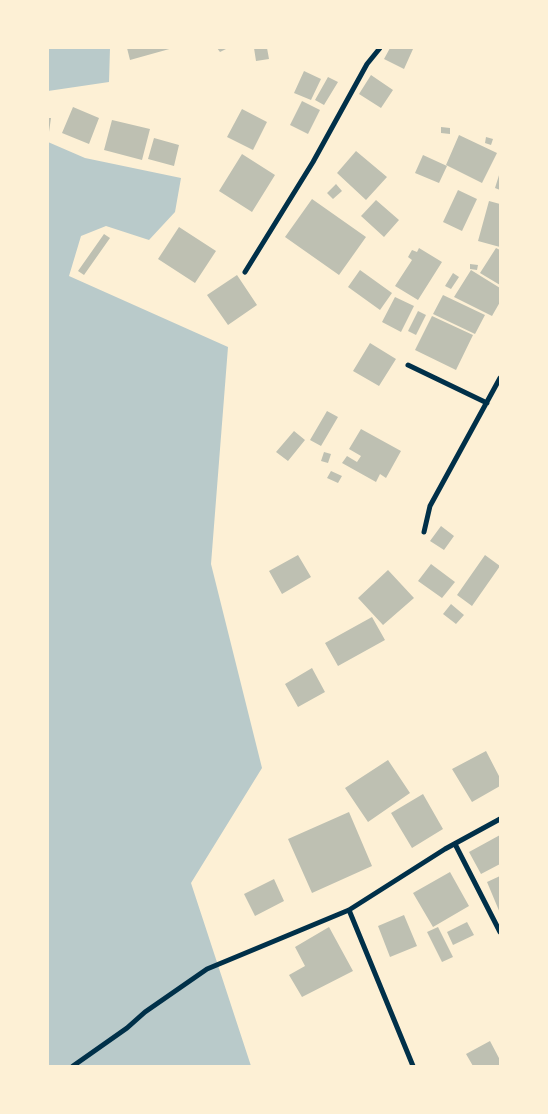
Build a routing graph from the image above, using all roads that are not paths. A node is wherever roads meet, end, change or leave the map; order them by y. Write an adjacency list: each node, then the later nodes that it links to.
1 (380, 48): 2 (street)
2 (245, 272)
3 (408, 365): 5 (street)
4 (500, 378): 5 (street)
5 (487, 404): 6 (street)
6 (424, 532)
7 (500, 819): 8 (street)
8 (455, 844): 9 (street); 10 (street)
9 (349, 910): 11 (street); 12 (street)
10 (500, 932)
11 (73, 1066)
12 (413, 1066)

